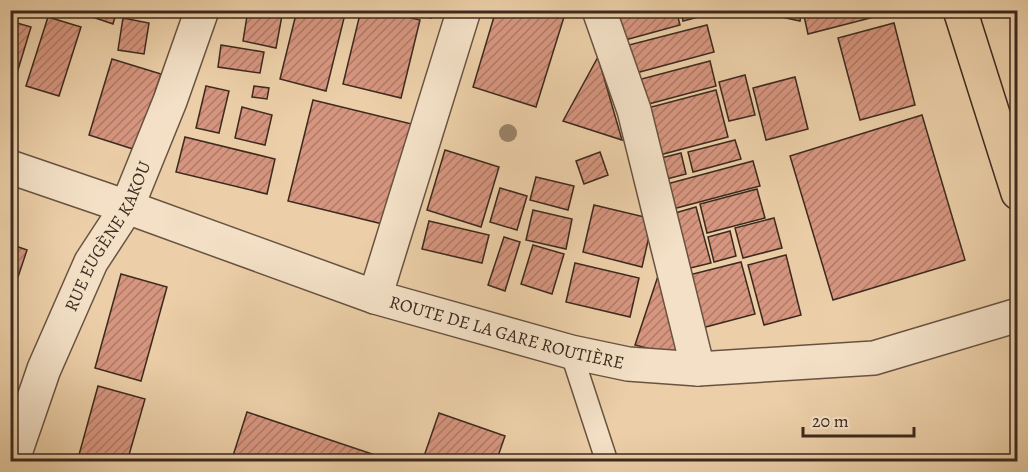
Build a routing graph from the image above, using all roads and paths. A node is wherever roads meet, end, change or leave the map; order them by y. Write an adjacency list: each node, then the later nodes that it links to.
1 (202, 10): 7 (street, RUE EUGÈNE KAKOU)
2 (464, 10): 8 (street)
3 (599, 10): 11 (street)
4 (960, 10): 6 (main road)
5 (10, 167): 7 (street, ROUTE DE LA GARE ROUTIÈRE)
6 (1017, 193)
7 (128, 207): 8 (street, ROUTE DE LA GARE ROUTIÈRE); 12 (street, RUE EUGÈNE KAKOU)
8 (375, 297): 10 (street, ROUTE DE LA GARE ROUTIÈRE)
9 (1017, 315): 11 (street, ROUTE DE LA GARE ROUTIÈRE)
10 (571, 352): 11 (street, ROUTE DE LA GARE ROUTIÈRE); 13 (lane)
11 (698, 369)
12 (12, 462)
13 (607, 462)

